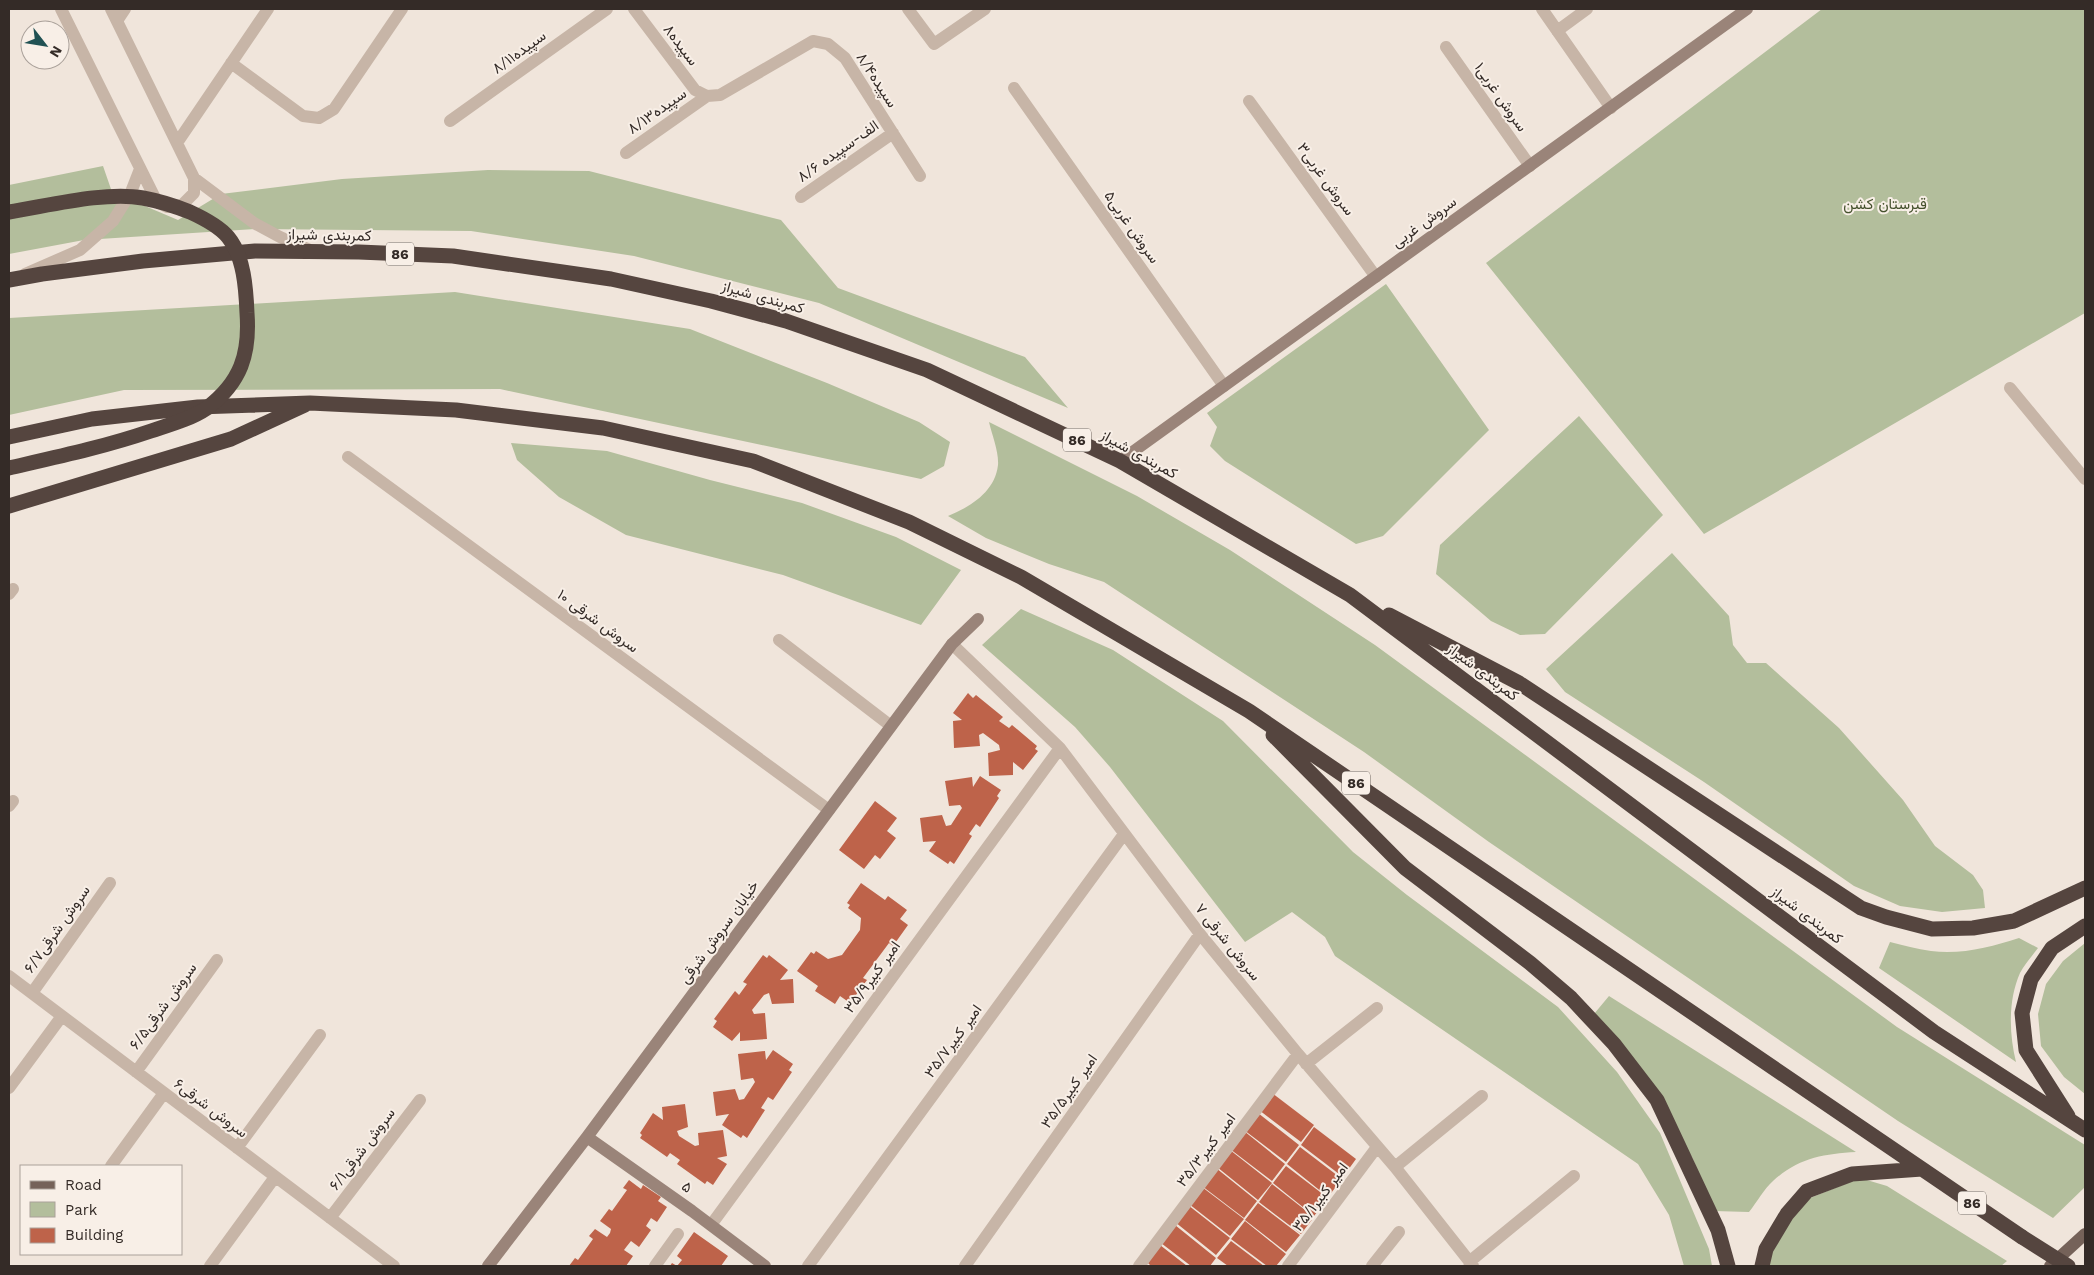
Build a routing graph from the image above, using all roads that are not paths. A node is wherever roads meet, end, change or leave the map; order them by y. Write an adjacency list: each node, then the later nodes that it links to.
1 (61, 9): 26 (street)
2 (111, 9): 13 (street)
3 (125, 9): 13 (street)
4 (268, 9): 16 (street)
5 (402, 9): 16 (street)
6 (607, 9): 21 (street, سپیده۸/۱۱)
7 (634, 9): 18 (street, سپیده۸)
8 (908, 9): 9 (street)
9 (985, 9)
10 (1542, 9): 14 (street)
11 (1587, 9): 14 (street)
12 (1748, 9): 20 (street, سروش غربی)
13 (116, 21): 23 (street)
14 (1557, 31): 20 (street)
15 (1446, 46): 25 (street, سروش غربی۱)
16 (231, 63): 23 (street)
17 (1014, 88): 34 (street, سروش غربی۵)
18 (707, 96): 22 (street, سپیده۸/۴); 24 (street, سپیده۸/۱۳)
19 (1249, 101): 32 (street, سروش غربی۳)
20 (1611, 108): 25 (street, سروش غربی)
21 (450, 121)
22 (892, 133): 27 (street, سپیده۸/۴); 29 (street, ۸/۶ الف-سپیده)
23 (177, 143): 28 (street)
24 (626, 152)
25 (1530, 166): 32 (street, سروش غربی)
26 (140, 169): 28 (street); 33 (street)
27 (920, 176)
28 (194, 178): 31 (street)
29 (801, 196)
30 (9, 212): 40 (highway, bridge)
31 (315, 252): 33 (highway, کمربندی شیراز / 86); 39 (highway, کمربندی شیراز / 86)
32 (1376, 277): 34 (street, سروش غربی)
33 (9, 280)
34 (1224, 386): 39 (street, سروش غربی)
35 (2010, 388): 41 (street)
36 (310, 403): 37 (highway, 86); 42 (highway); 47 (highway, 86)
37 (9, 437)
38 (348, 457): 50 (street, سروش شرقی ۱۰)
39 (1120, 461): 43 (highway, کمربندی شیراز / 86)
40 (9, 468)
41 (2085, 479)
42 (9, 506)
43 (1350, 595): 53 (highway, 86); 68 (highway, کمربندی شیراز)
44 (978, 619): 46 (street, خیابان سروش شرقی)
45 (779, 640): 48 (street)
46 (952, 644): 48 (street, خیابان سروش شرقی); 49 (street, سروش شرقی ۷)
47 (1250, 711): 75 (highway, 86); 95 (highway)
48 (891, 726): 50 (street, خیابان سروش شرقی)
49 (1060, 748): 51 (street, سروش شرقی ۷); 79 (street, امیر کبیر۳۵/۹)
50 (829, 810): 70 (street, خیابان سروش شرقی)
51 (1124, 834): 55 (street, سروش شرقی ۷); 90 (street, امیر کبیر۳۵/۷)
52 (110, 884): 58 (street, سروش شرقی۶/۷)
53 (2085, 888)
54 (2085, 926): 68 (highway)
55 (1200, 934): 62 (street, سروش شرقی ۷); 91 (street, امیر کبیر۳۵/۵)
56 (217, 960): 63 (street, سروش شرقی۶/۵)
57 (9, 976): 58 (street, سروش شرقی۶)
58 (32, 993): 60 (street, سروش شرقی۶)
59 (1377, 1008): 62 (street, امیر کبیر۳۵/۳)
60 (62, 1016): 63 (street, سروش شرقی۶); 64 (street)
61 (320, 1035): 72 (street)
62 (1302, 1059): 71 (street, سروش شرقی ۷); 92 (street, امیر کبیر۳۵/۳)
63 (136, 1072): 65 (street, سروش شرقی۶)
64 (9, 1088)
65 (164, 1093): 72 (street, سروش شرقی۶); 73 (street)
66 (1482, 1096): 74 (street)
67 (420, 1100): 78 (street, سروش شرقی۶/۱)
68 (2071, 1122): 69 (highway, کمربندی شیراز)
69 (2085, 1130)
70 (587, 1137): 79 (street, ۵); 87 (street, خیابان سروش شرقی)
71 (1377, 1147): 74 (street, سروش شرقی ۷); 93 (street, امیر کبیر۳۵/۱)
72 (237, 1148): 77 (street, سروش شرقی۶)
73 (112, 1165)
74 (1395, 1167): 84 (street, سروش شرقی ۷)
75 (1922, 1169): 96 (highway); 98 (highway, 86, bridge)
76 (1574, 1176): 84 (street)
77 (275, 1177): 78 (street, سروش شرقی۶); 85 (street)
78 (330, 1218): 83 (street, سروش شرقی۶)
79 (711, 1225): 89 (street, ۵)
80 (1399, 1232): 94 (street)
81 (678, 1234): 88 (street)
82 (2085, 1234): 97 (main road)
83 (377, 1261): 86 (street, سروش شرقی۶)
84 (1471, 1264)
85 (210, 1266)
86 (394, 1266)
87 (488, 1266)
88 (655, 1266)
89 (765, 1266)
90 (808, 1266)
91 (965, 1266)
92 (1139, 1266)
93 (1288, 1266)
94 (1372, 1266)
95 (1728, 1266)
96 (1762, 1266)
97 (2050, 1266)
98 (2068, 1266)

